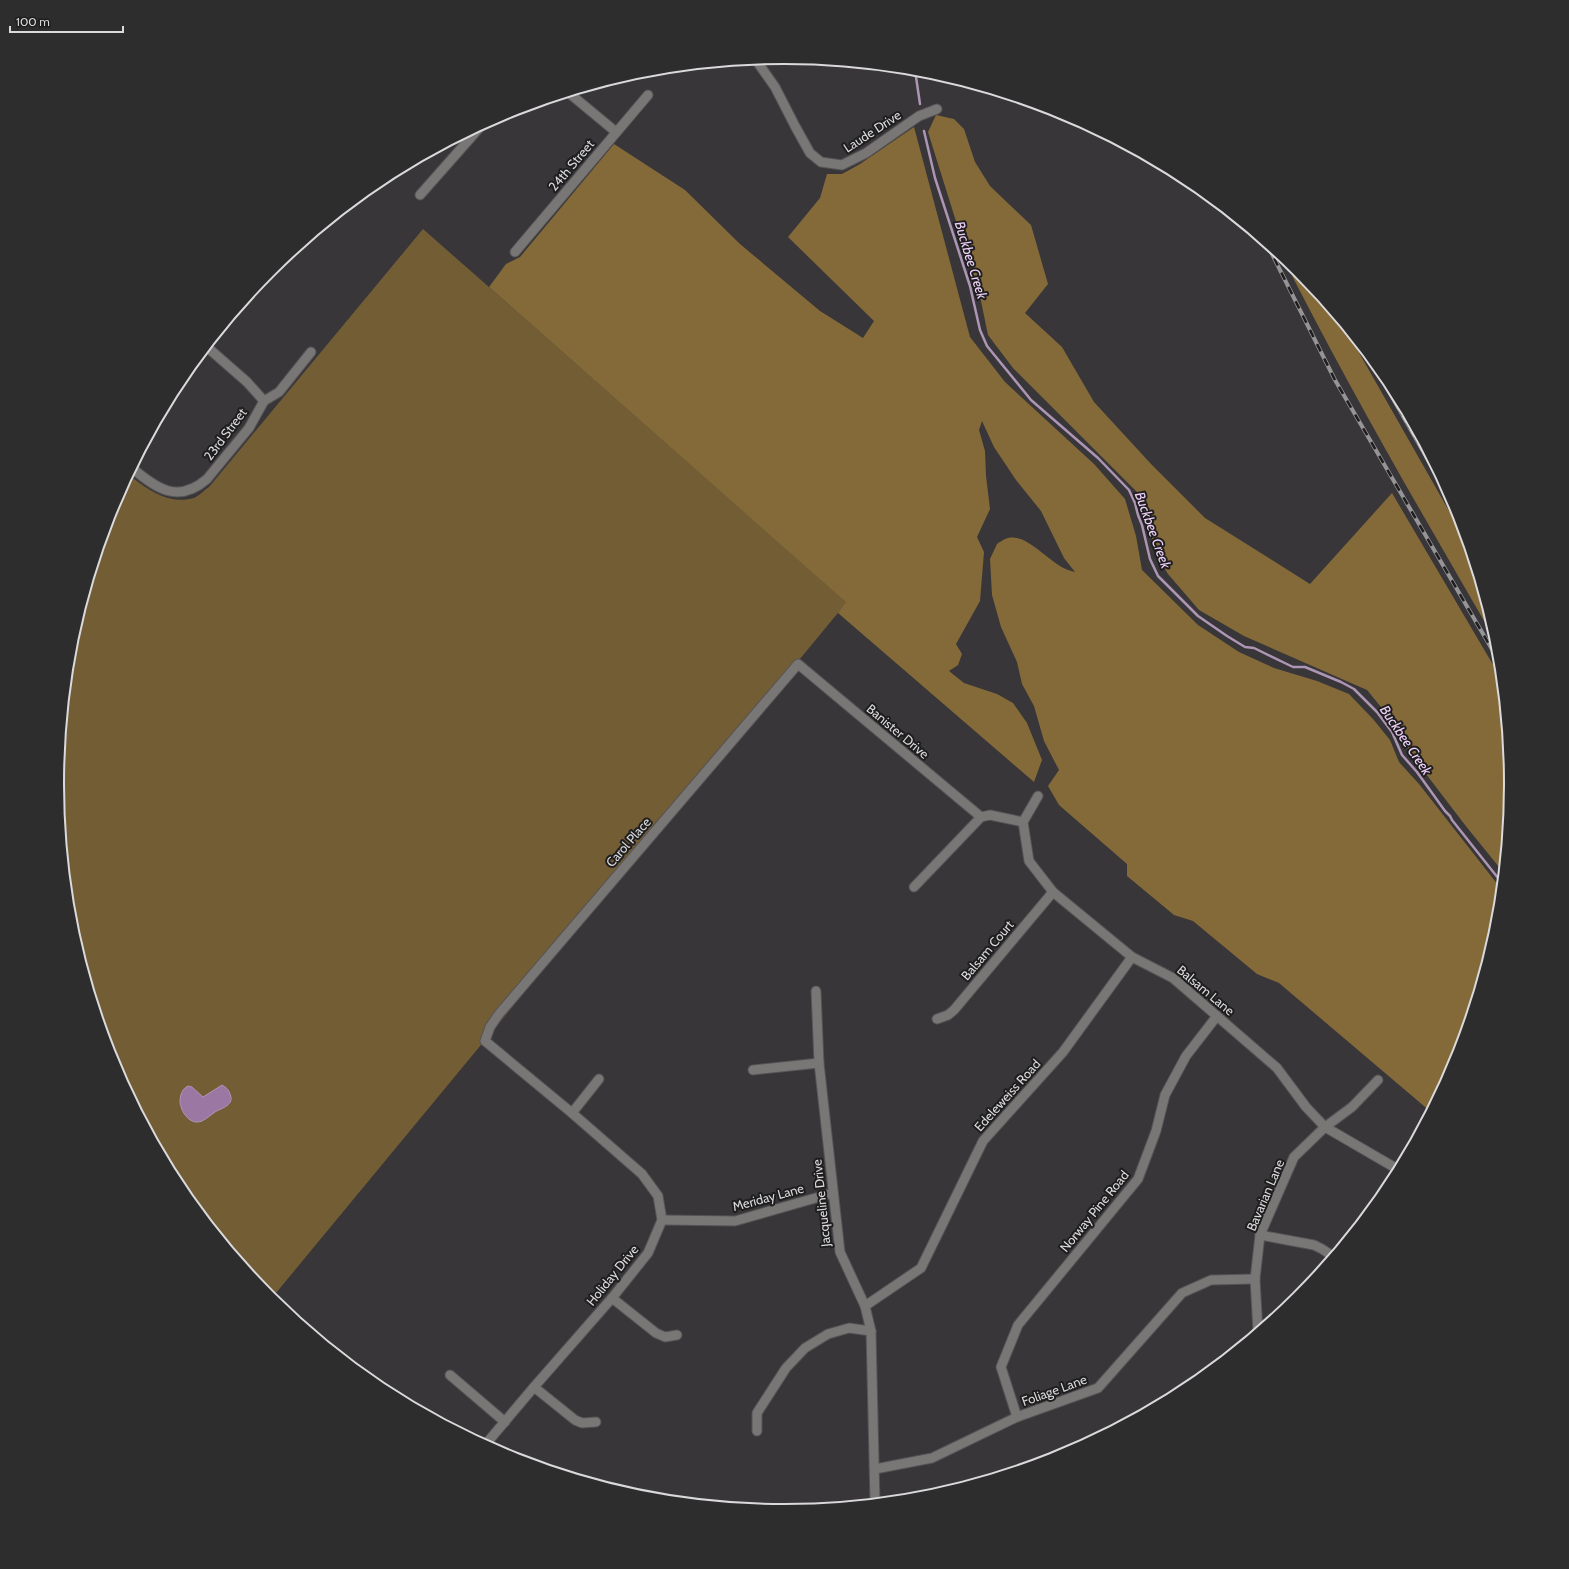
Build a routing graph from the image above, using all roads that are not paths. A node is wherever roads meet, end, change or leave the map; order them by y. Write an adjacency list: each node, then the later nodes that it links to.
1 (760, 65): 4 (street, Laude Drive)
2 (648, 95): 5 (street, 24th Street)
3 (573, 96): 5 (street)
4 (937, 108)
5 (616, 132): 8 (street, 24th Street)
6 (473, 135): 7 (street)
7 (420, 195)
8 (514, 252)
9 (210, 350): 11 (street)
10 (311, 352): 11 (street, 23rd Street)
11 (264, 401): 12 (street, 23rd Street)
12 (136, 471)
13 (798, 664): 15 (street, Banister Drive); 27 (street, Carol Place)
14 (1038, 796): 16 (street)
15 (981, 817): 16 (street); 17 (street)
16 (1023, 822): 18 (street, Balsam Lane)
17 (914, 887)
18 (1053, 892): 19 (street, Balsam Lane); 22 (street, Balsam Court)
19 (1132, 957): 21 (street, Balsam Lane); 36 (street, Edeleweiss Road)
20 (816, 991): 23 (street, Jacqueline Drive)
21 (1217, 1016): 28 (street, Balsam Lane); 42 (street, Norway Pine Road)
22 (937, 1019)
23 (820, 1063): 24 (street); 30 (street, Jacqueline Drive)
24 (753, 1070)
25 (599, 1079): 27 (street)
26 (1378, 1080): 28 (street, Bavarian Lane)
27 (572, 1113): 31 (street)
28 (1325, 1127): 29 (street, Balsam Lane); 32 (street, Bavarian Lane)
29 (1395, 1167)
30 (833, 1193): 31 (street, Meriday Lane); 36 (street, Jacqueline Drive)
31 (662, 1220): 35 (street, Holiday Drive)
32 (1260, 1235): 33 (street); 34 (street, Bavarian Lane)
33 (1330, 1255)
34 (1255, 1279): 37 (street, Bavarian Lane); 42 (street, Foliage Lane)
35 (612, 1298): 39 (street); 41 (street, Holiday Drive)
36 (864, 1306): 38 (street, Jacqueline Drive)
37 (1258, 1328)
38 (870, 1331): 45 (street); 47 (street, Jacqueline Drive)
39 (677, 1335)
40 (450, 1375): 43 (street)
41 (534, 1387): 43 (street, Holiday Drive); 44 (street)
42 (1016, 1418): 47 (street, Foliage Lane)
43 (504, 1422): 46 (street, Holiday Drive)
44 (596, 1422)
45 (757, 1432)
46 (488, 1441)
47 (875, 1469): 48 (street, Jacqueline Drive)
48 (875, 1499)

